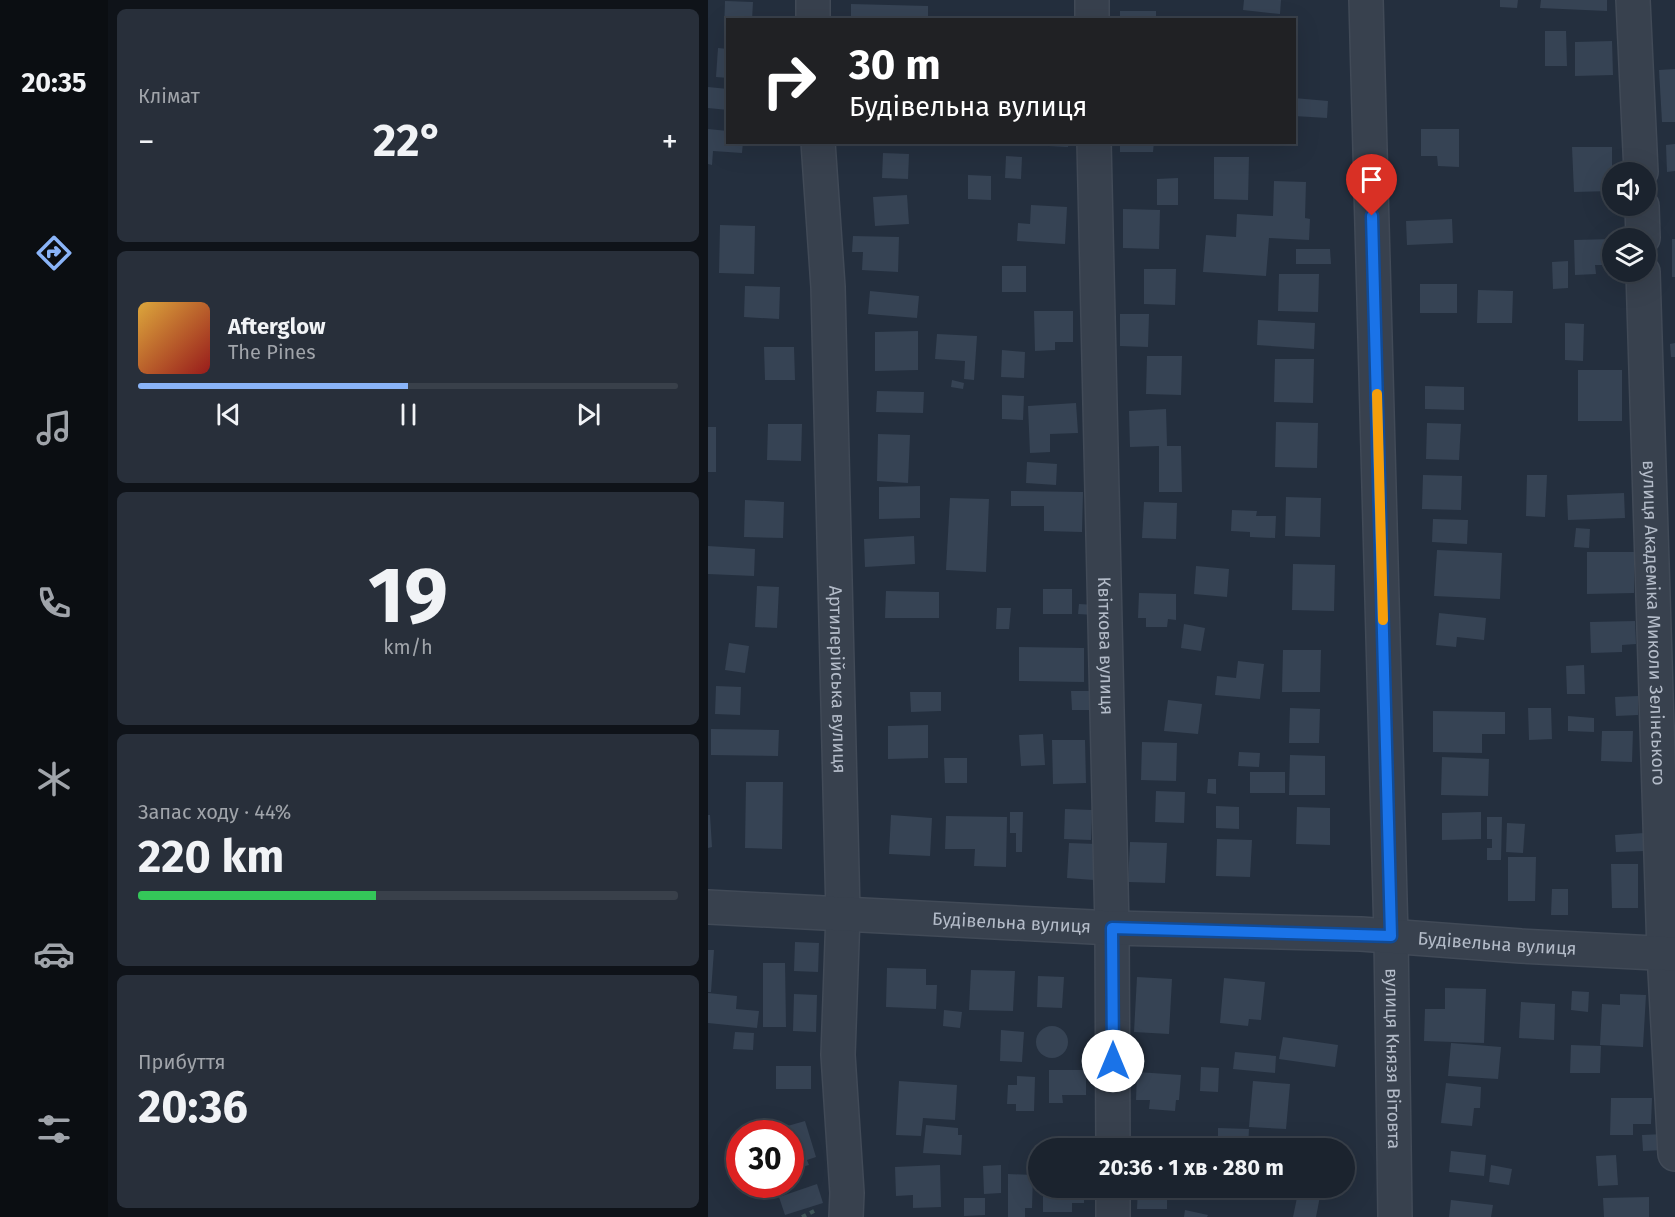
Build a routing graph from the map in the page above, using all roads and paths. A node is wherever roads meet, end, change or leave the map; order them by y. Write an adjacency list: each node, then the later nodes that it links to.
1 (813, 0): 5 (street)
2 (1092, 0): 6 (street)
3 (1366, 0): 14 (street, вулиця Князя Вітовта)
4 (1633, 0): 9 (street)
5 (813, 18)
6 (1092, 18)
7 (818, 144): 12 (street, Артилерійська вулиця)
8 (1094, 144): 13 (street, Квіткова вулиця)
9 (1641, 162)
10 (1643, 282): 15 (street, вулиця Академіка Миколи Зелінського)
11 (708, 907): 12 (street, Будівельна вулиця)
12 (843, 914): 13 (street, Будівельна вулиця); 19 (street, Артилерійська вулиця)
13 (1112, 928): 14 (street, Будівельна вулиця); 16 (street, Квіткова вулиця)
14 (1391, 936): 15 (street, Будівельна вулиця); 21 (street, вулиця Князя Вітовта)
15 (1670, 954): 17 (street, вулиця Академіка Миколи Зелінського)
16 (1113, 1138)
17 (1675, 1154)
18 (1113, 1198): 20 (street)
19 (846, 1217)
20 (1113, 1217)
21 (1395, 1217)

